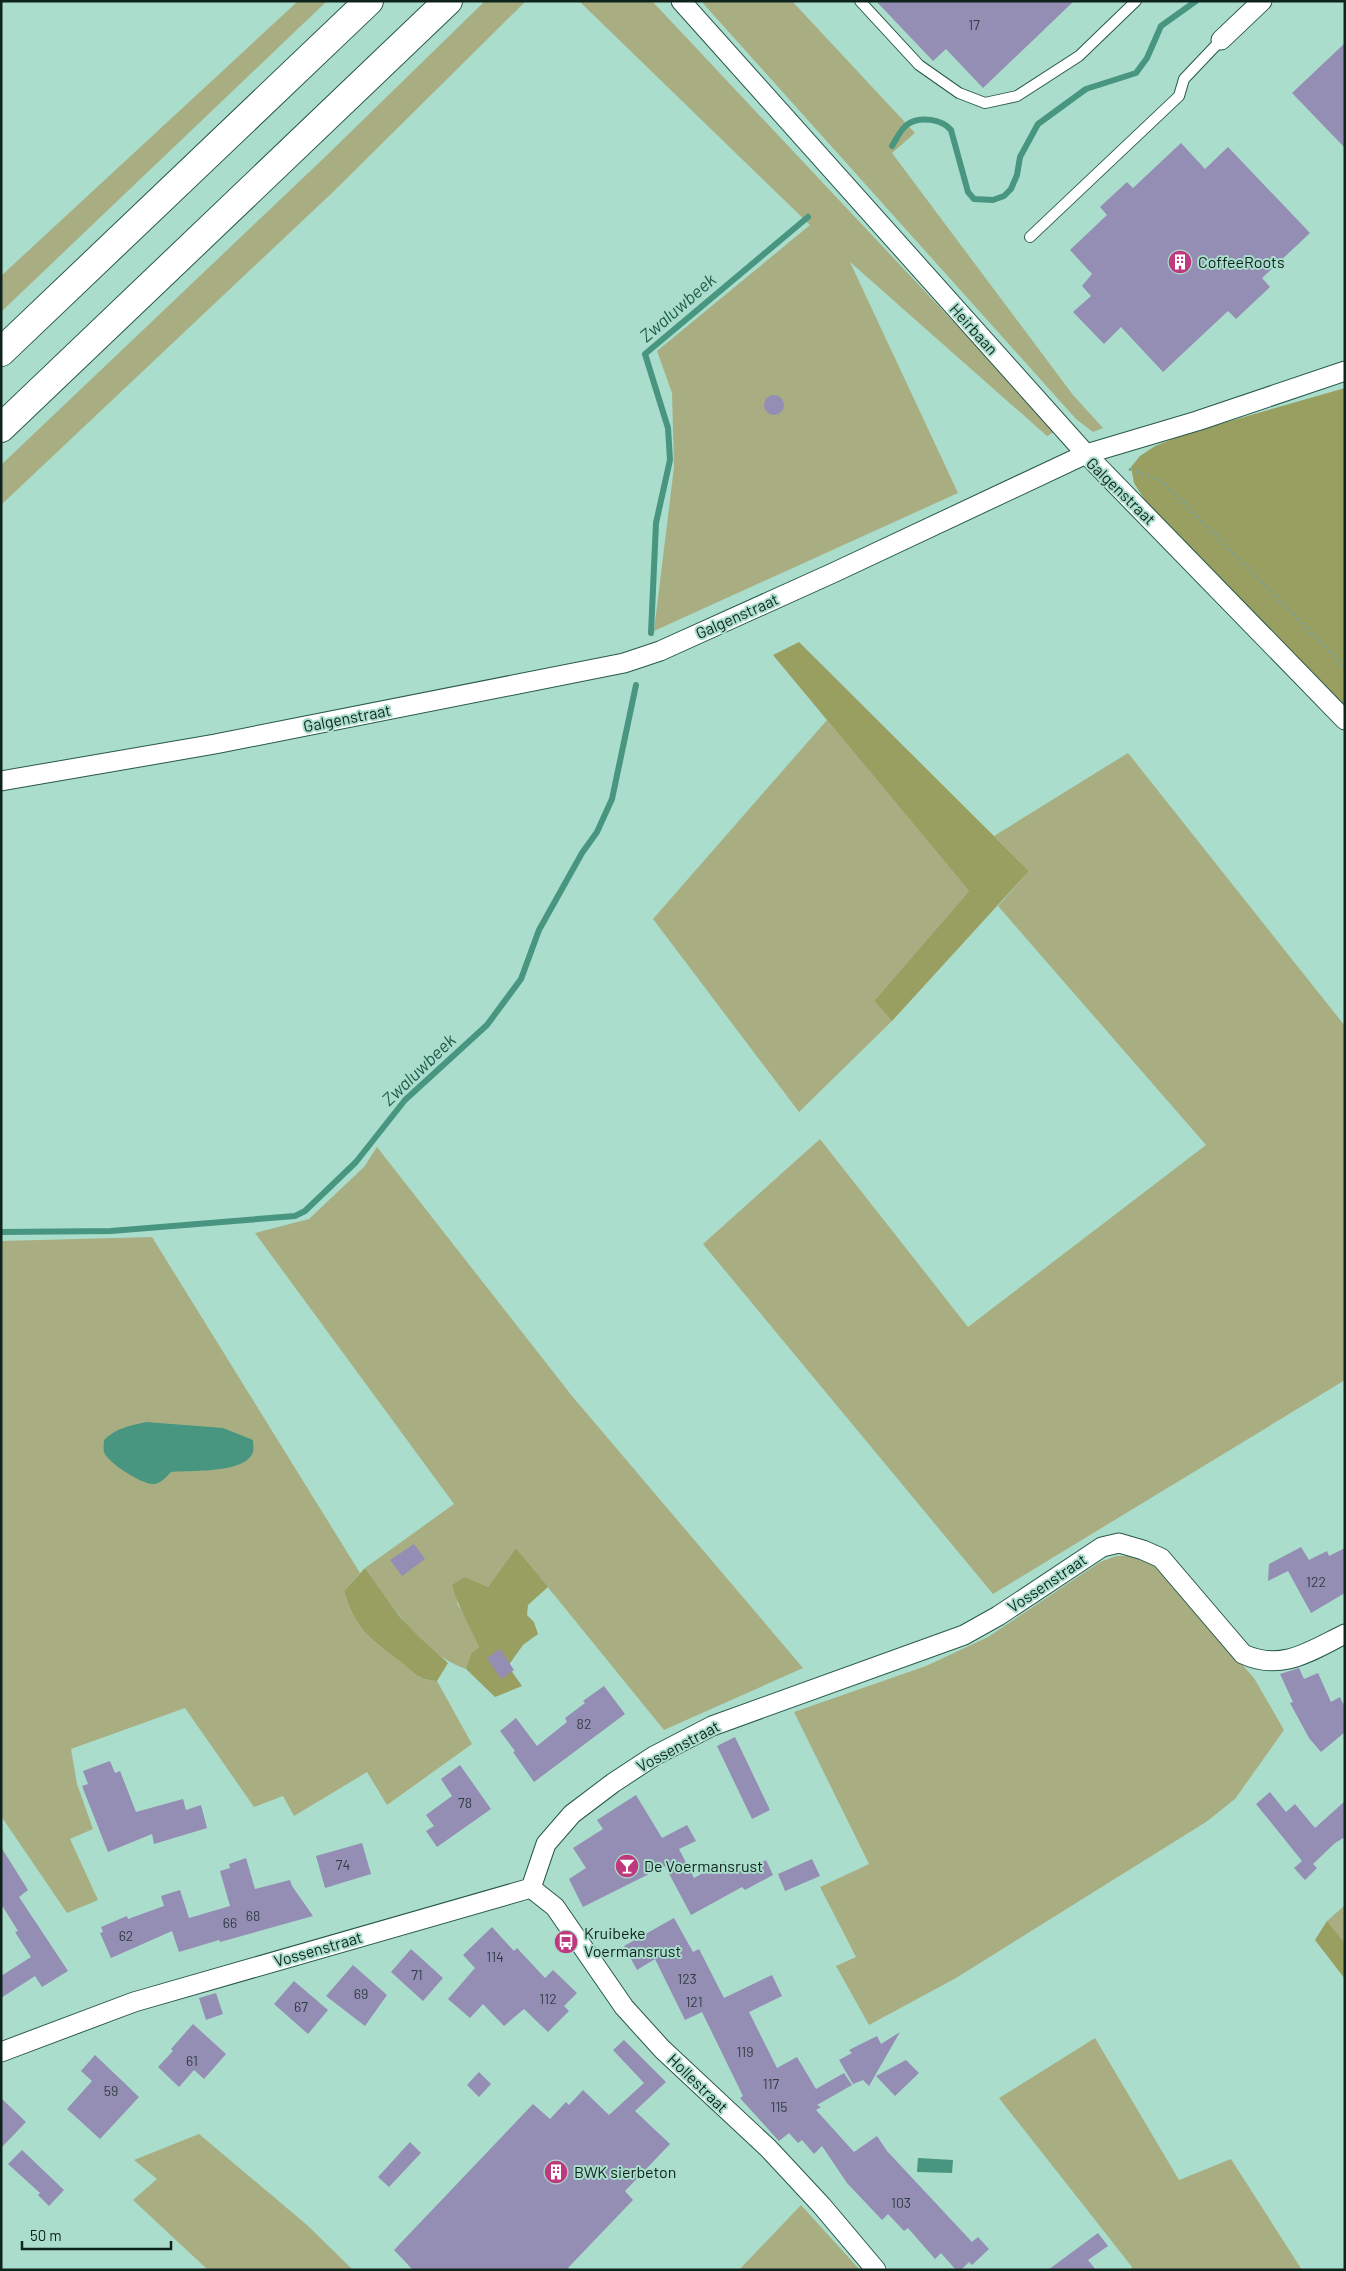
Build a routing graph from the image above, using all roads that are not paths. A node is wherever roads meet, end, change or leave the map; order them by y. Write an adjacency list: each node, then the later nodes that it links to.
1 (370, 1): 9 (highway)
2 (448, 1): 11 (highway)
3 (682, 1): 12 (street, Heirbaan)
4 (860, 1): 5 (lane)
5 (1136, 1)
6 (1262, 1): 7 (street)
7 (1221, 40): 8 (lane)
8 (1030, 237)
9 (1, 352)
10 (1345, 371): 12 (street)
11 (1, 428)
12 (1086, 454): 13 (street, Galgenstraat); 14 (street, Galgenstraat)
13 (1345, 720)
14 (1, 781)
15 (1345, 1634): 16 (street, Vossenstraat)
16 (531, 1888): 17 (street, Vossenstraat); 18 (street, Hollestraat)
17 (1, 2052)
18 (876, 2270)

